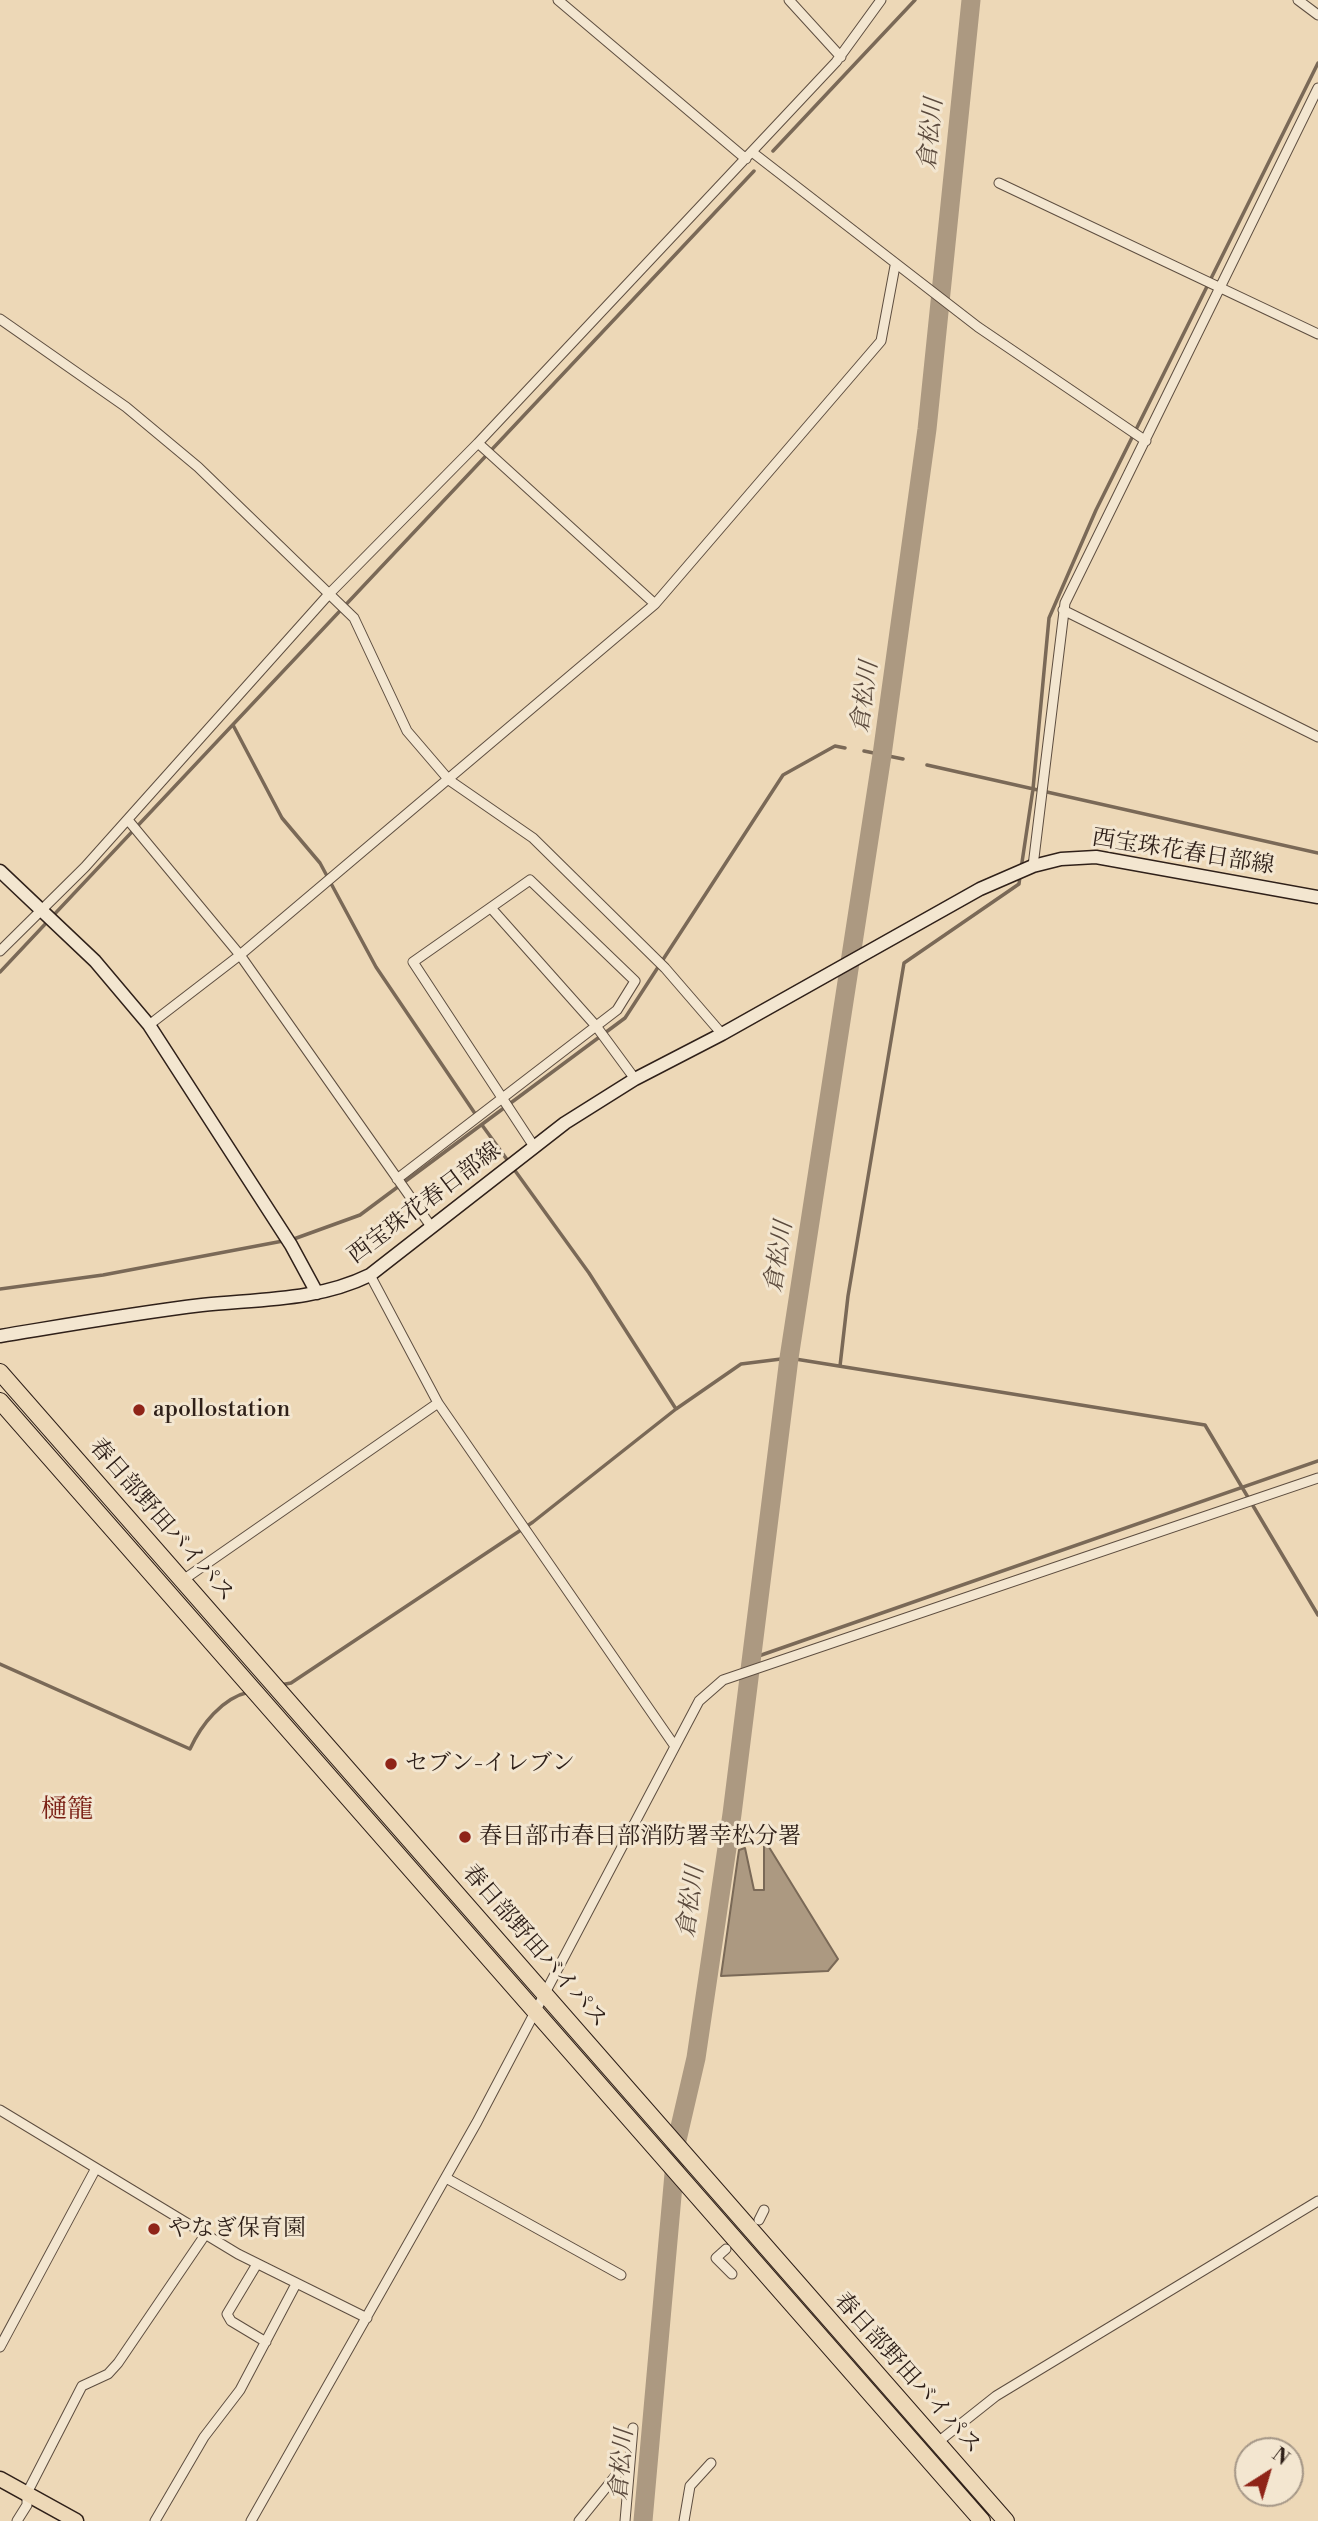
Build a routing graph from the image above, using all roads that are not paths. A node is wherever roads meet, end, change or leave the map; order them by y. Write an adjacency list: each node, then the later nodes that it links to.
1 (558, 0): 8 (street)
2 (789, 0): 6 (street)
3 (881, 0): 6 (street)
4 (1298, 0): 5 (street)
5 (1318, 15)
6 (841, 57): 8 (street)
7 (1318, 88): 11 (street)
8 (749, 156): 10 (street); 15 (street)
9 (999, 183): 11 (street)
10 (895, 266): 14 (street); 17 (street)
11 (1219, 286): 13 (street); 14 (street)
12 (0, 319): 16 (street)
13 (1318, 334)
14 (1143, 439): 18 (street)
15 (481, 445): 16 (street); 17 (street)
16 (329, 594): 20 (street); 21 (street)
17 (655, 604): 20 (street)
18 (1063, 610): 19 (street); 22 (street)
19 (1318, 737)
20 (449, 780): 28 (street); 31 (street)
21 (128, 820): 26 (street); 28 (street)
22 (1033, 866): 24 (main road, 西宝珠花春日部線); 31 (main road, 西宝珠花春日部線)
23 (0, 871): 26 (main road)
24 (1318, 897)
25 (491, 908): 30 (street); 30 (street); 33 (street)
26 (41, 910): 27 (street); 29 (main road)
27 (0, 951)
28 (240, 955): 29 (street); 35 (street)
29 (149, 1025): 38 (main road)
30 (596, 1026): 32 (street); 33 (street)
31 (722, 1034): 32 (main road, 西宝珠花春日部線)
32 (635, 1079): 34 (main road, 西宝珠花春日部線)
33 (502, 1097): 34 (street); 35 (street)
34 (535, 1148): 36 (main road, 西宝珠花春日部線)
35 (397, 1179): 36 (street)
36 (430, 1225): 37 (main road, 西宝珠花春日部線)
37 (370, 1275): 38 (main road, 西宝珠花春日部線); 42 (street)
38 (317, 1293): 39 (main road, 西宝珠花春日部線)
39 (0, 1336)
40 (0, 1372): 44 (highway, 春日部野田バイパス)
41 (0, 1401): 47 (highway, 春日部野田バイパス)
42 (438, 1403): 44 (street); 45 (street)
43 (1318, 1478): 45 (street)
44 (183, 1580): 46 (highway, 春日部野田バイパス)
45 (674, 1745): 46 (street)
46 (545, 1992): 47 (street); 64 (highway, 春日部野田バイパス)
47 (535, 2011): 50 (street); 76 (highway, 春日部野田バイパス)
48 (0, 2110): 49 (street)
49 (95, 2169): 54 (street); 62 (street)
50 (446, 2178): 58 (street); 60 (street)
51 (1318, 2201): 64 (street)
52 (764, 2210): 53 (street)
53 (758, 2220)
54 (205, 2235): 56 (street); 68 (street)
55 (726, 2249): 57 (street)
56 (257, 2264): 59 (street); 61 (street)
57 (732, 2274)
58 (621, 2275)
59 (296, 2284): 60 (street); 61 (street)
60 (367, 2319): 72 (street)
61 (266, 2342): 71 (street)
62 (0, 2347)
63 (633, 2428): 65 (street)
64 (938, 2442): 77 (highway, 春日部野田バイパス)
65 (631, 2457): 73 (street); 74 (street)
66 (711, 2463): 75 (street)
67 (0, 2479): 68 (main road)
68 (27, 2493): 69 (street); 70 (main road)
69 (17, 2521)
70 (76, 2521)
71 (155, 2521)
72 (251, 2521)
73 (579, 2521)
74 (625, 2521)
75 (684, 2521)
76 (982, 2521)
77 (1006, 2521)

